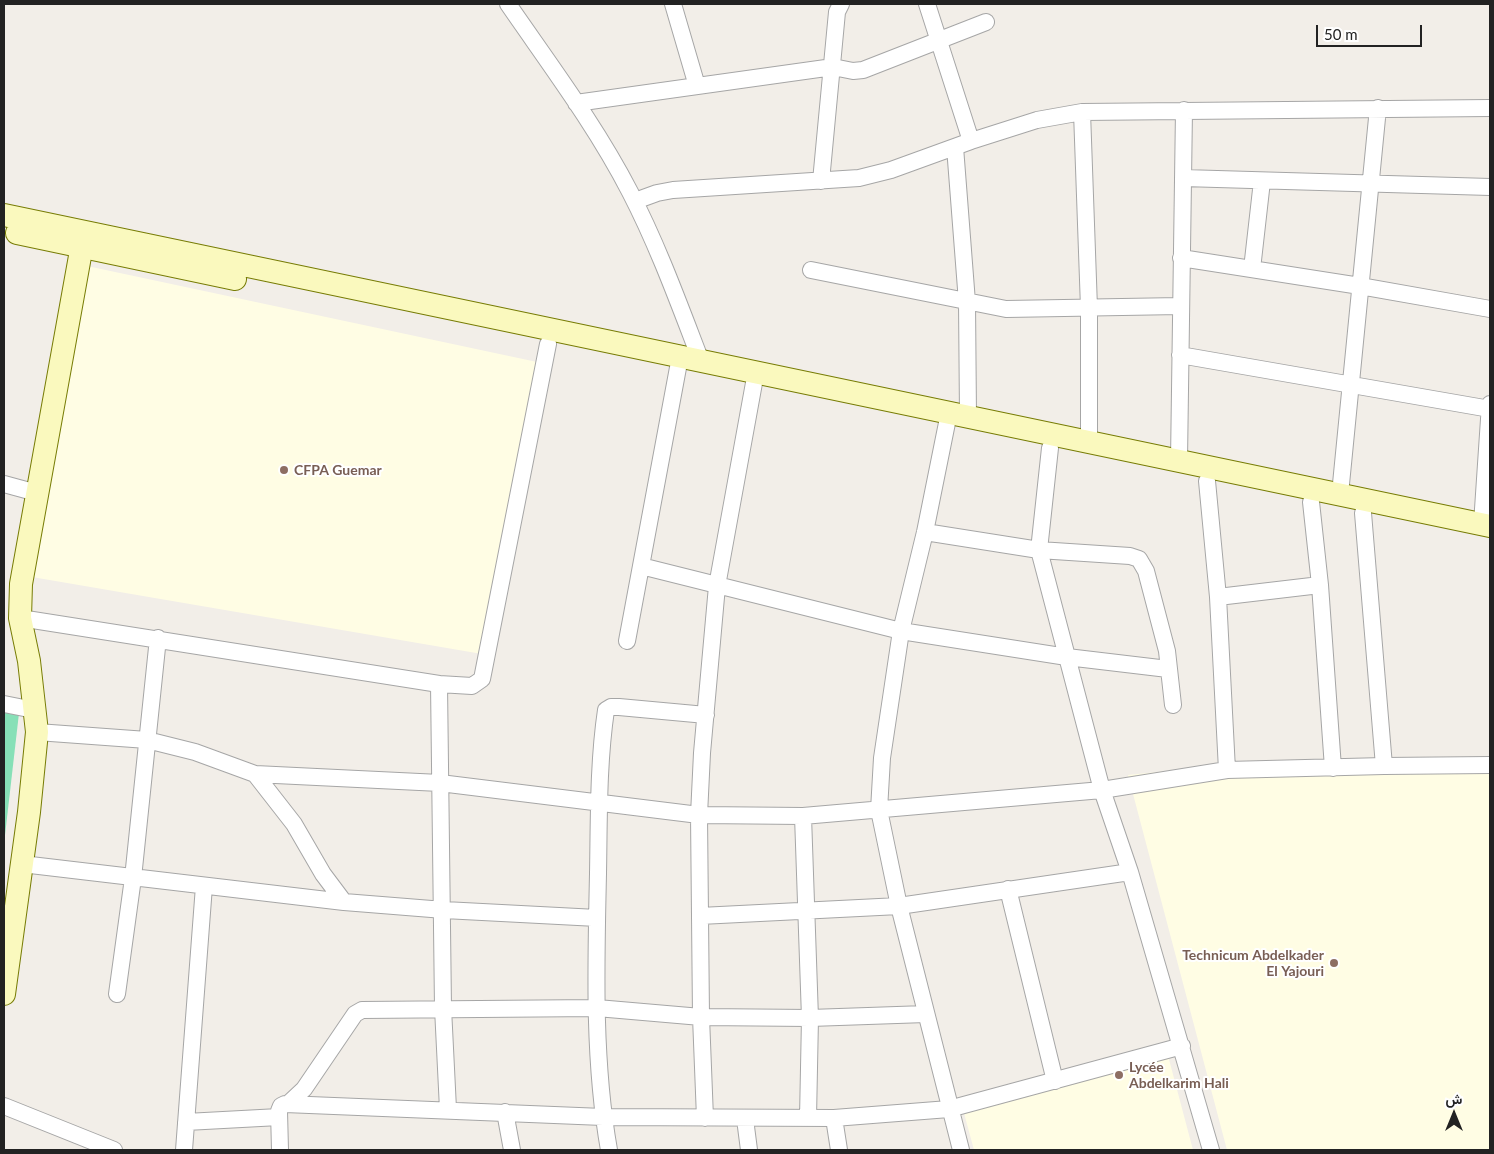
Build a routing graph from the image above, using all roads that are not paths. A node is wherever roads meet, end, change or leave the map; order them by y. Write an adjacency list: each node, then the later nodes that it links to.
1 (508, 4): 9 (street)
2 (673, 4): 8 (street)
3 (841, 4): 7 (street)
4 (927, 4): 6 (street)
5 (986, 22): 6 (street)
6 (940, 40): 7 (street); 14 (street)
7 (834, 67): 8 (street); 17 (street)
8 (697, 86): 9 (street)
9 (576, 103): 21 (street)
10 (1378, 108): 11 (street); 12 (street); 19 (street)
11 (1490, 108)
12 (1184, 110): 13 (street); 16 (street)
13 (1082, 112): 14 (street); 31 (street)
14 (971, 141): 15 (street)
15 (956, 147): 17 (street); 29 (street)
16 (1183, 178): 18 (street); 25 (street)
17 (821, 181): 21 (street)
18 (1262, 181): 19 (street); 26 (street)
19 (1370, 184): 20 (street); 28 (street)
20 (1490, 187)
21 (635, 202): 35 (street)
22 (4, 215): 24 (street)
23 (4, 230): 24 (street)
24 (84, 239): 33 (street); 35 (street); 46 (street)
25 (1181, 258): 26 (street); 30 (street)
26 (1252, 269): 28 (street)
27 (811, 270): 29 (street)
28 (1360, 286): 32 (street); 37 (street)
29 (967, 302): 31 (street); 40 (street)
30 (1180, 306): 31 (street); 34 (street)
31 (1089, 308): 41 (street)
32 (1490, 309)
33 (548, 344): 35 (street); 63 (street)
34 (1180, 355): 37 (street); 43 (street)
35 (687, 363): 36 (street); 53 (street)
36 (755, 379): 40 (street); 55 (street)
37 (1351, 385): 39 (street); 47 (street)
38 (1490, 404): 39 (street)
39 (1490, 409): 50 (street)
40 (955, 418): 41 (street); 42 (street); 51 (street)
41 (1089, 441): 43 (street)
42 (1050, 448): 44 (street); 52 (street)
43 (1179, 460): 47 (street)
44 (1207, 481): 48 (street); 56 (street)
45 (4, 484): 46 (street)
46 (37, 493): 57 (street)
47 (1340, 494): 50 (street)
48 (1311, 502): 49 (street); 54 (street)
49 (1363, 513): 50 (street); 71 (street)
50 (1487, 520)
51 (925, 532): 52 (street); 58 (street)
52 (1039, 550): 61 (street); 62 (street)
53 (641, 566): 55 (street); 60 (street)
54 (1320, 585): 56 (street); 72 (street)
55 (717, 586): 58 (street); 67 (street)
56 (1218, 597): 73 (street)
57 (20, 618): 59 (street); 66 (street)
58 (901, 631): 61 (street); 78 (street)
59 (158, 638): 63 (street); 69 (street)
60 (627, 641)
61 (1067, 657): 62 (street); 76 (street)
62 (1168, 669): 65 (street)
63 (439, 684): 75 (street)
64 (4, 704): 66 (street)
65 (1173, 705)
66 (34, 710): 68 (street)
67 (706, 715): 77 (street); 79 (street)
68 (36, 732): 69 (street); 81 (street)
69 (147, 740): 74 (street); 83 (street)
70 (1490, 765): 71 (street)
71 (1384, 766): 72 (street)
72 (1333, 768): 73 (street)
73 (1226, 770): 76 (street)
74 (256, 774): 75 (street); 86 (street)
75 (440, 783): 77 (street); 88 (street)
76 (1102, 790): 78 (street); 82 (street)
77 (599, 801): 79 (street); 91 (street)
78 (878, 810): 80 (street); 87 (street)
79 (700, 815): 80 (street); 90 (street)
80 (803, 816): 89 (street)
81 (22, 864): 83 (street); 92 (street)
82 (1130, 872): 85 (street); 99 (street)
83 (133, 878): 84 (street); 93 (street)
84 (204, 886): 86 (street); 111 (street)
85 (1008, 889): 87 (street); 100 (street)
86 (344, 902): 88 (street)
87 (899, 906): 89 (street); 96 (street)
88 (444, 910): 91 (street); 94 (street)
89 (806, 910): 90 (street); 98 (street)
90 (700, 916): 97 (street)
91 (597, 918): 95 (street)
92 (4, 994)
93 (117, 994)
94 (443, 1008): 95 (street); 102 (street); 104 (street)
95 (597, 1008): 97 (street); 106 (street)
96 (926, 1014): 98 (street); 103 (street)
97 (701, 1017): 98 (street); 107 (street)
98 (810, 1018): 108 (street)
99 (1182, 1046): 100 (street); 120 (street)
100 (1055, 1081): 103 (street)
101 (4, 1106): 112 (street)
102 (448, 1109): 104 (street); 105 (street)
103 (949, 1109): 109 (street); 119 (street)
104 (283, 1110): 111 (street); 114 (street)
105 (505, 1112): 106 (street); 115 (street)
106 (603, 1117): 107 (street); 116 (street)
107 (705, 1118): 110 (street)
108 (808, 1118): 109 (street); 110 (street)
109 (834, 1118): 118 (street)
110 (745, 1119): 117 (street)
111 (186, 1122): 113 (street)
112 (114, 1150)
113 (184, 1150)
114 (280, 1150)
115 (512, 1150)
116 (609, 1150)
117 (749, 1150)
118 (840, 1150)
119 (961, 1150)
120 (1211, 1150)

